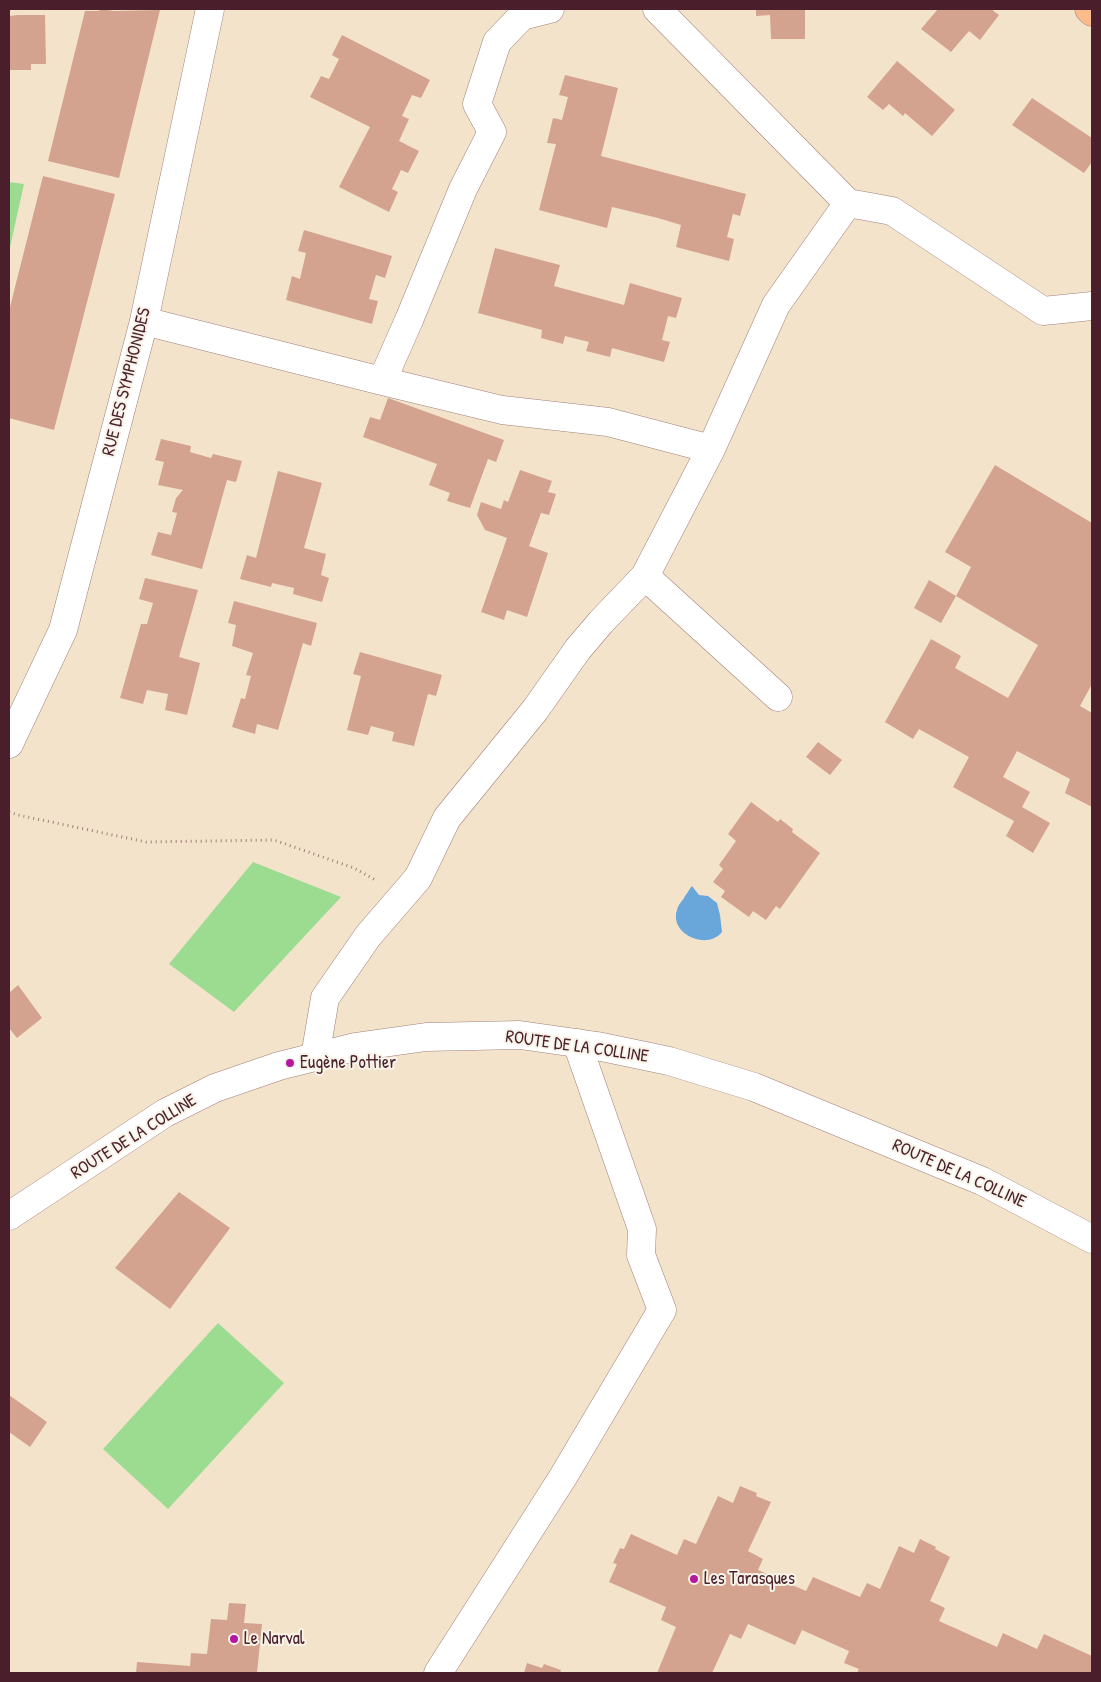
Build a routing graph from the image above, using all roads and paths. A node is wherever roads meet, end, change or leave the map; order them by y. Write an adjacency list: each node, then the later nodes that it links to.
1 (210, 9): 8 (street, RUE DES SYMPHONIDES)
2 (550, 9): 9 (street)
3 (657, 9): 6 (street)
4 (1089, 9): 5 (main road)
5 (1092, 12)
6 (848, 203): 7 (street); 10 (street)
7 (1092, 306)
8 (144, 321): 9 (street); 13 (street, RUE DES SYMPHONIDES)
9 (382, 381): 10 (street)
10 (711, 449): 11 (street)
11 (646, 576): 12 (street); 15 (street)
12 (778, 697)
13 (9, 744)
14 (9, 812): 15 (path)
15 (404, 895): 17 (street)
16 (577, 1044): 17 (street, ROUTE DE LA COLLINE); 19 (street, ROUTE DE LA COLLINE); 20 (street)
17 (315, 1056): 18 (street, ROUTE DE LA COLLINE)
18 (9, 1216)
19 (1092, 1238)
20 (438, 1673)

